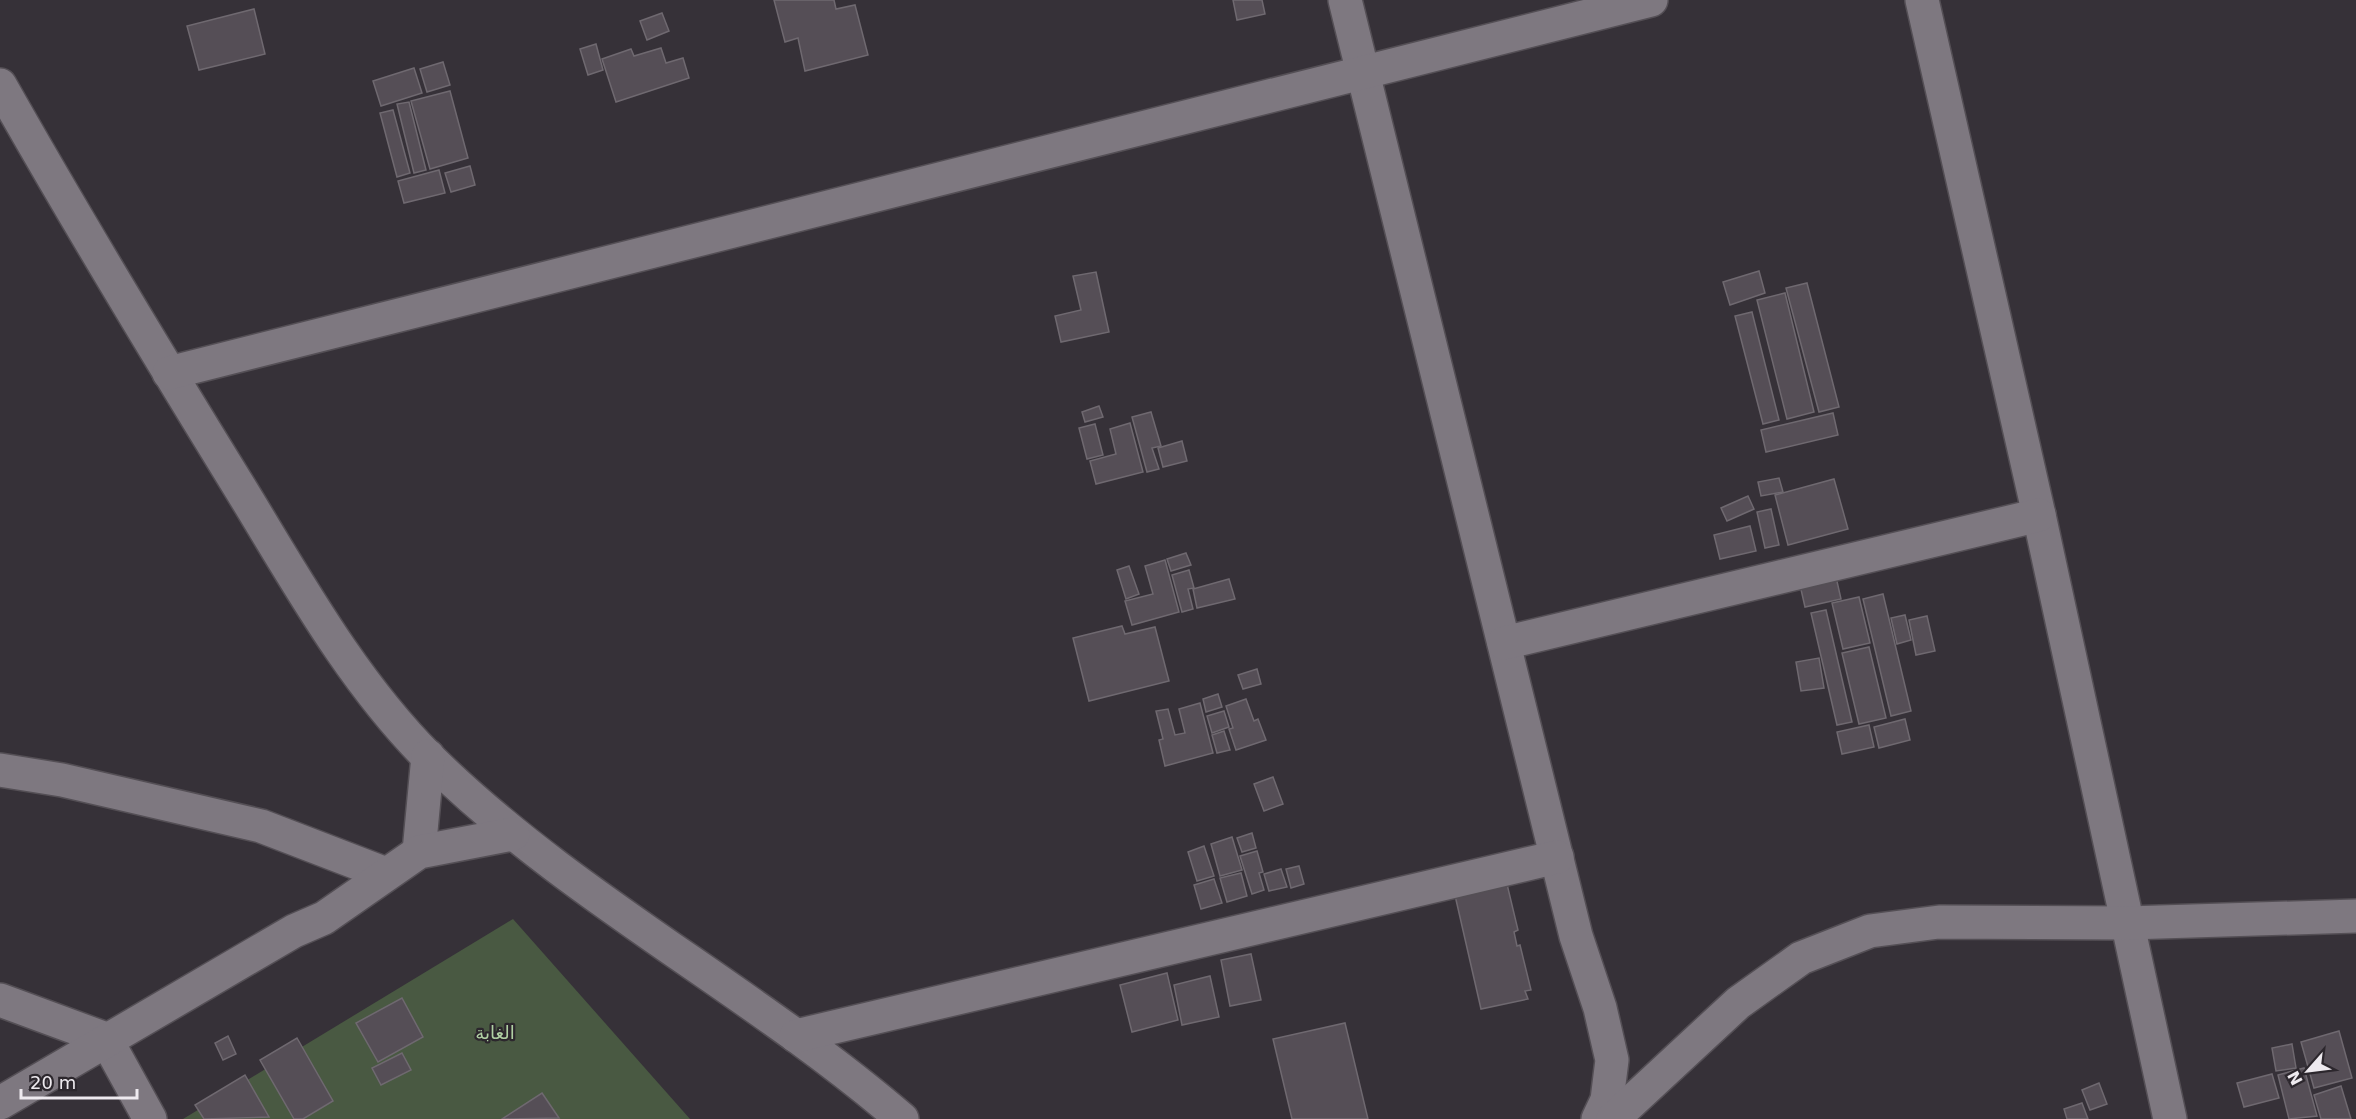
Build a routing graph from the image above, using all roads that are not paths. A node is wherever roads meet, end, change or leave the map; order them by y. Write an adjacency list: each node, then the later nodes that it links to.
1 (1345, 0): 5 (street)
2 (1651, 0): 4 (street)
3 (1922, 0): 8 (street)
4 (1595, 7): 5 (street)
5 (1362, 73): 7 (street); 9 (street)
6 (0, 85): 7 (street)
7 (169, 373): 10 (street)
8 (2039, 515): 9 (street); 17 (street)
9 (1504, 643): 14 (street)
10 (428, 756): 12 (street); 13 (street)
11 (0, 770): 15 (street)
12 (513, 834): 13 (street); 19 (street)
13 (418, 852): 15 (street)
14 (1557, 857): 19 (street); 24 (street)
15 (386, 874): 20 (street)
16 (2356, 916): 17 (street)
17 (2128, 923): 25 (street); 26 (street)
18 (0, 1000): 20 (street)
19 (796, 1036): 23 (street)
20 (106, 1039): 21 (street); 22 (street)
21 (0, 1103)
22 (150, 1119)
23 (902, 1119)
24 (1598, 1119)
25 (1613, 1119)
26 (2170, 1119)

